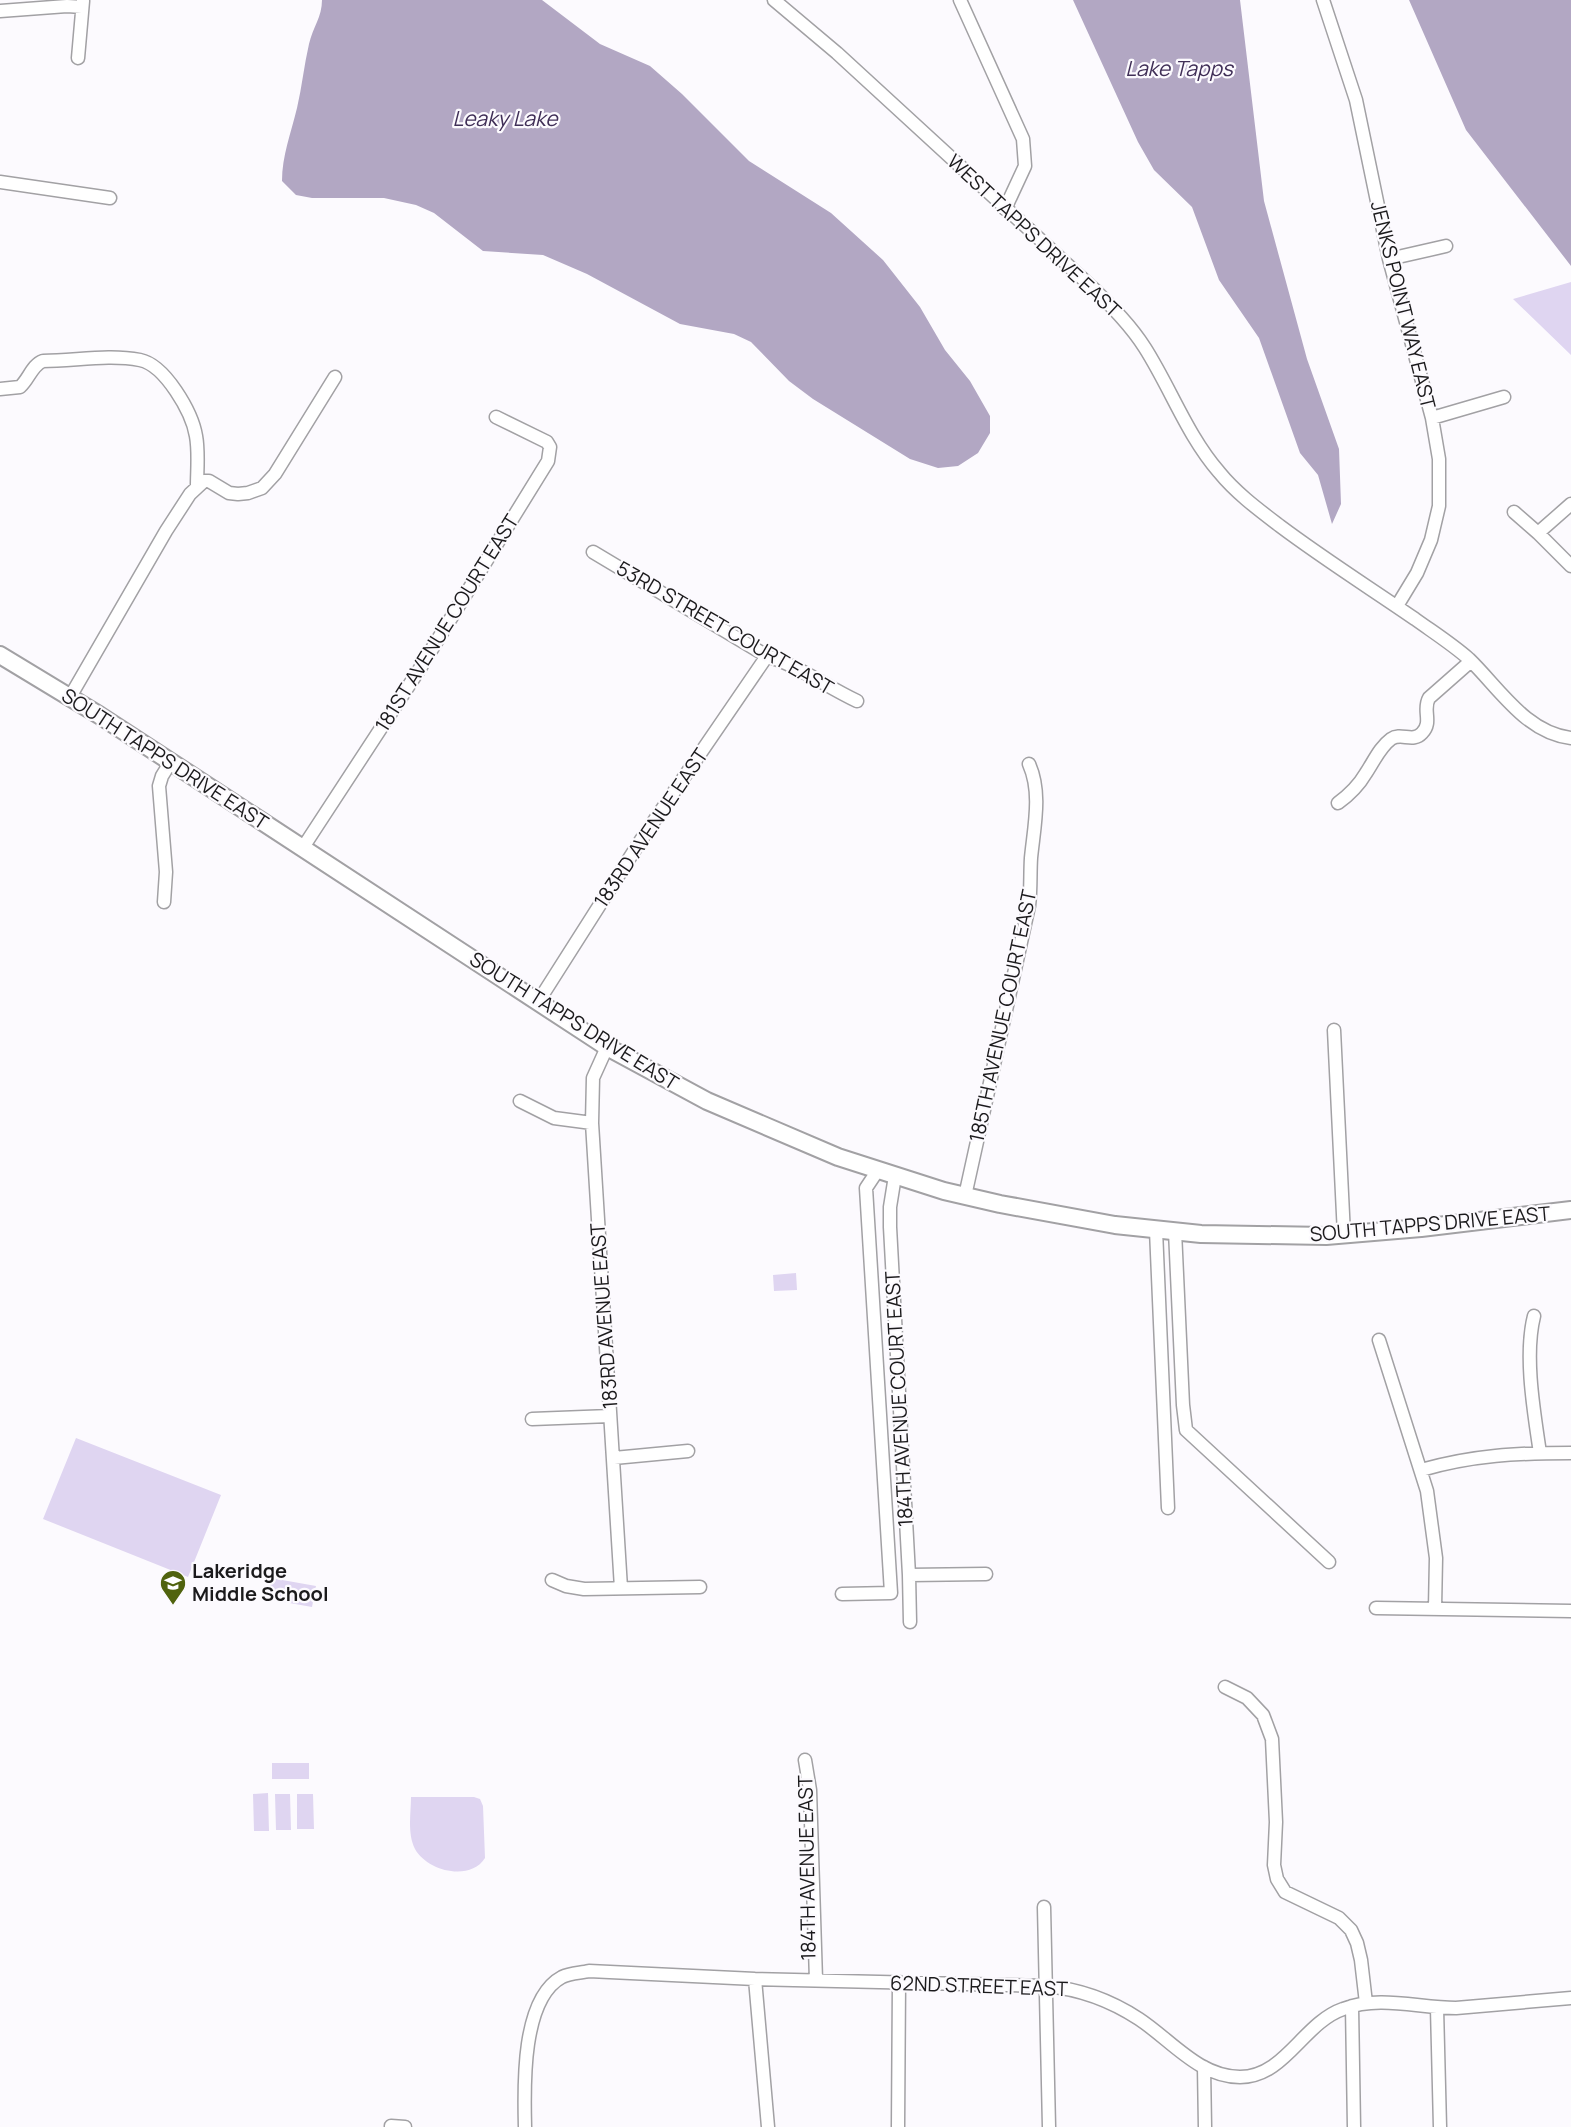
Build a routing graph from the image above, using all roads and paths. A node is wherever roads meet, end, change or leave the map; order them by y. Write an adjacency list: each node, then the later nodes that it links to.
1 (774, 0): 9 (street, WEST TAPPS DRIVE EAST)
2 (960, 0): 9 (street)
3 (1323, 0): 11 (street, JENKS POINT WAY EAST)
4 (82, 3): 5 (street); 6 (street)
5 (0, 11)
6 (78, 58)
7 (0, 182): 8 (street)
8 (110, 198)
9 (1005, 209): 23 (street, WEST TAPPS DRIVE EAST)
10 (1446, 246): 11 (street)
11 (1389, 259): 16 (street, JENKS POINT WAY EAST)
12 (335, 377): 17 (street)
13 (0, 388): 17 (street)
14 (1504, 397): 16 (street)
15 (496, 417): 33 (street, 181ST AVENUE COURT EAST)
16 (1432, 418): 23 (street, JENKS POINT WAY EAST)
17 (197, 487): 27 (street)
18 (1571, 504): 20 (street)
19 (1514, 512): 20 (street)
20 (1538, 533): 22 (street)
21 (593, 552): 25 (street, 53RD STREET COURT EAST)
22 (1571, 566)
23 (1397, 606): 26 (street, WEST TAPPS DRIVE EAST)
24 (0, 655): 27 (street, SOUTH TAPPS DRIVE EAST)
25 (767, 656): 28 (street, 53RD STREET COURT EAST); 35 (street, 183RD AVENUE EAST)
26 (1471, 661): 29 (street, WEST TAPPS DRIVE EAST); 32 (street)
27 (70, 697): 30 (street, SOUTH TAPPS DRIVE EAST)
28 (858, 701)
29 (1571, 738)
30 (170, 763): 33 (street, SOUTH TAPPS DRIVE EAST); 34 (street)
31 (1029, 764): 42 (street, 185TH AVENUE COURT EAST)
32 (1338, 804)
33 (302, 849): 35 (street, SOUTH TAPPS DRIVE EAST)
34 (164, 902)
35 (538, 1002): 37 (street, SOUTH TAPPS DRIVE EAST)
36 (1334, 1030): 46 (street)
37 (607, 1047): 39 (street, 183RD AVENUE EAST); 40 (street, SOUTH TAPPS DRIVE EAST)
38 (520, 1101): 39 (street)
39 (592, 1123): 49 (street, 183RD AVENUE EAST)
40 (878, 1170): 41 (street, SOUTH TAPPS DRIVE EAST); 63 (street)
41 (895, 1176): 42 (street, SOUTH TAPPS DRIVE EAST); 59 (street, 184TH AVENUE COURT EAST)
42 (965, 1196): 44 (street, SOUTH TAPPS DRIVE EAST)
43 (1571, 1210): 46 (street, SOUTH TAPPS DRIVE EAST)
44 (1156, 1230): 45 (street, SOUTH TAPPS DRIVE EAST); 56 (street)
45 (1175, 1231): 46 (street, SOUTH TAPPS DRIVE EAST); 57 (street)
46 (1344, 1234)
47 (1534, 1316): 52 (street)
48 (1379, 1340): 55 (street)
49 (610, 1416): 50 (street); 54 (street, 183RD AVENUE EAST)
50 (532, 1419)
51 (688, 1451): 54 (street)
52 (1540, 1453): 53 (street); 55 (street)
53 (1571, 1453)
54 (614, 1458): 62 (street, 183RD AVENUE EAST)
55 (1421, 1470): 65 (street)
56 (1168, 1508)
57 (1329, 1562)
58 (986, 1574): 59 (street)
59 (909, 1575): 67 (street, 184TH AVENUE COURT EAST)
60 (552, 1580): 62 (street)
61 (700, 1587): 62 (street)
62 (621, 1588)
63 (842, 1594)
64 (1376, 1608): 65 (street)
65 (1435, 1608): 66 (street)
66 (1571, 1611)
67 (910, 1622)
68 (1225, 1687): 75 (street)
69 (1044, 1906): 73 (street)
70 (756, 1979): 71 (street, 62ND STREET EAST); 81 (street, 62ND STREET EAST); 82 (street)
71 (812, 1980): 71 (street, 184TH AVENUE EAST); 72 (street, 62ND STREET EAST)
72 (899, 1982): 73 (street, 62ND STREET EAST); 83 (street)
73 (1046, 1986): 78 (street, 62ND STREET EAST); 84 (street)
74 (1571, 1998): 77 (street, 62ND STREET EAST)
75 (1366, 2002): 76 (street, 62ND STREET EAST); 77 (street, 62ND STREET EAST)
76 (1352, 2006): 78 (street, 62ND STREET EAST); 86 (street)
77 (1437, 2008): 87 (street)
78 (1204, 2067): 85 (street)
79 (391, 2126): 80 (street)
80 (405, 2127)
81 (525, 2127)
82 (768, 2127)
83 (898, 2127)
84 (1049, 2127)
85 (1205, 2127)
86 (1354, 2127)
87 (1440, 2127)

